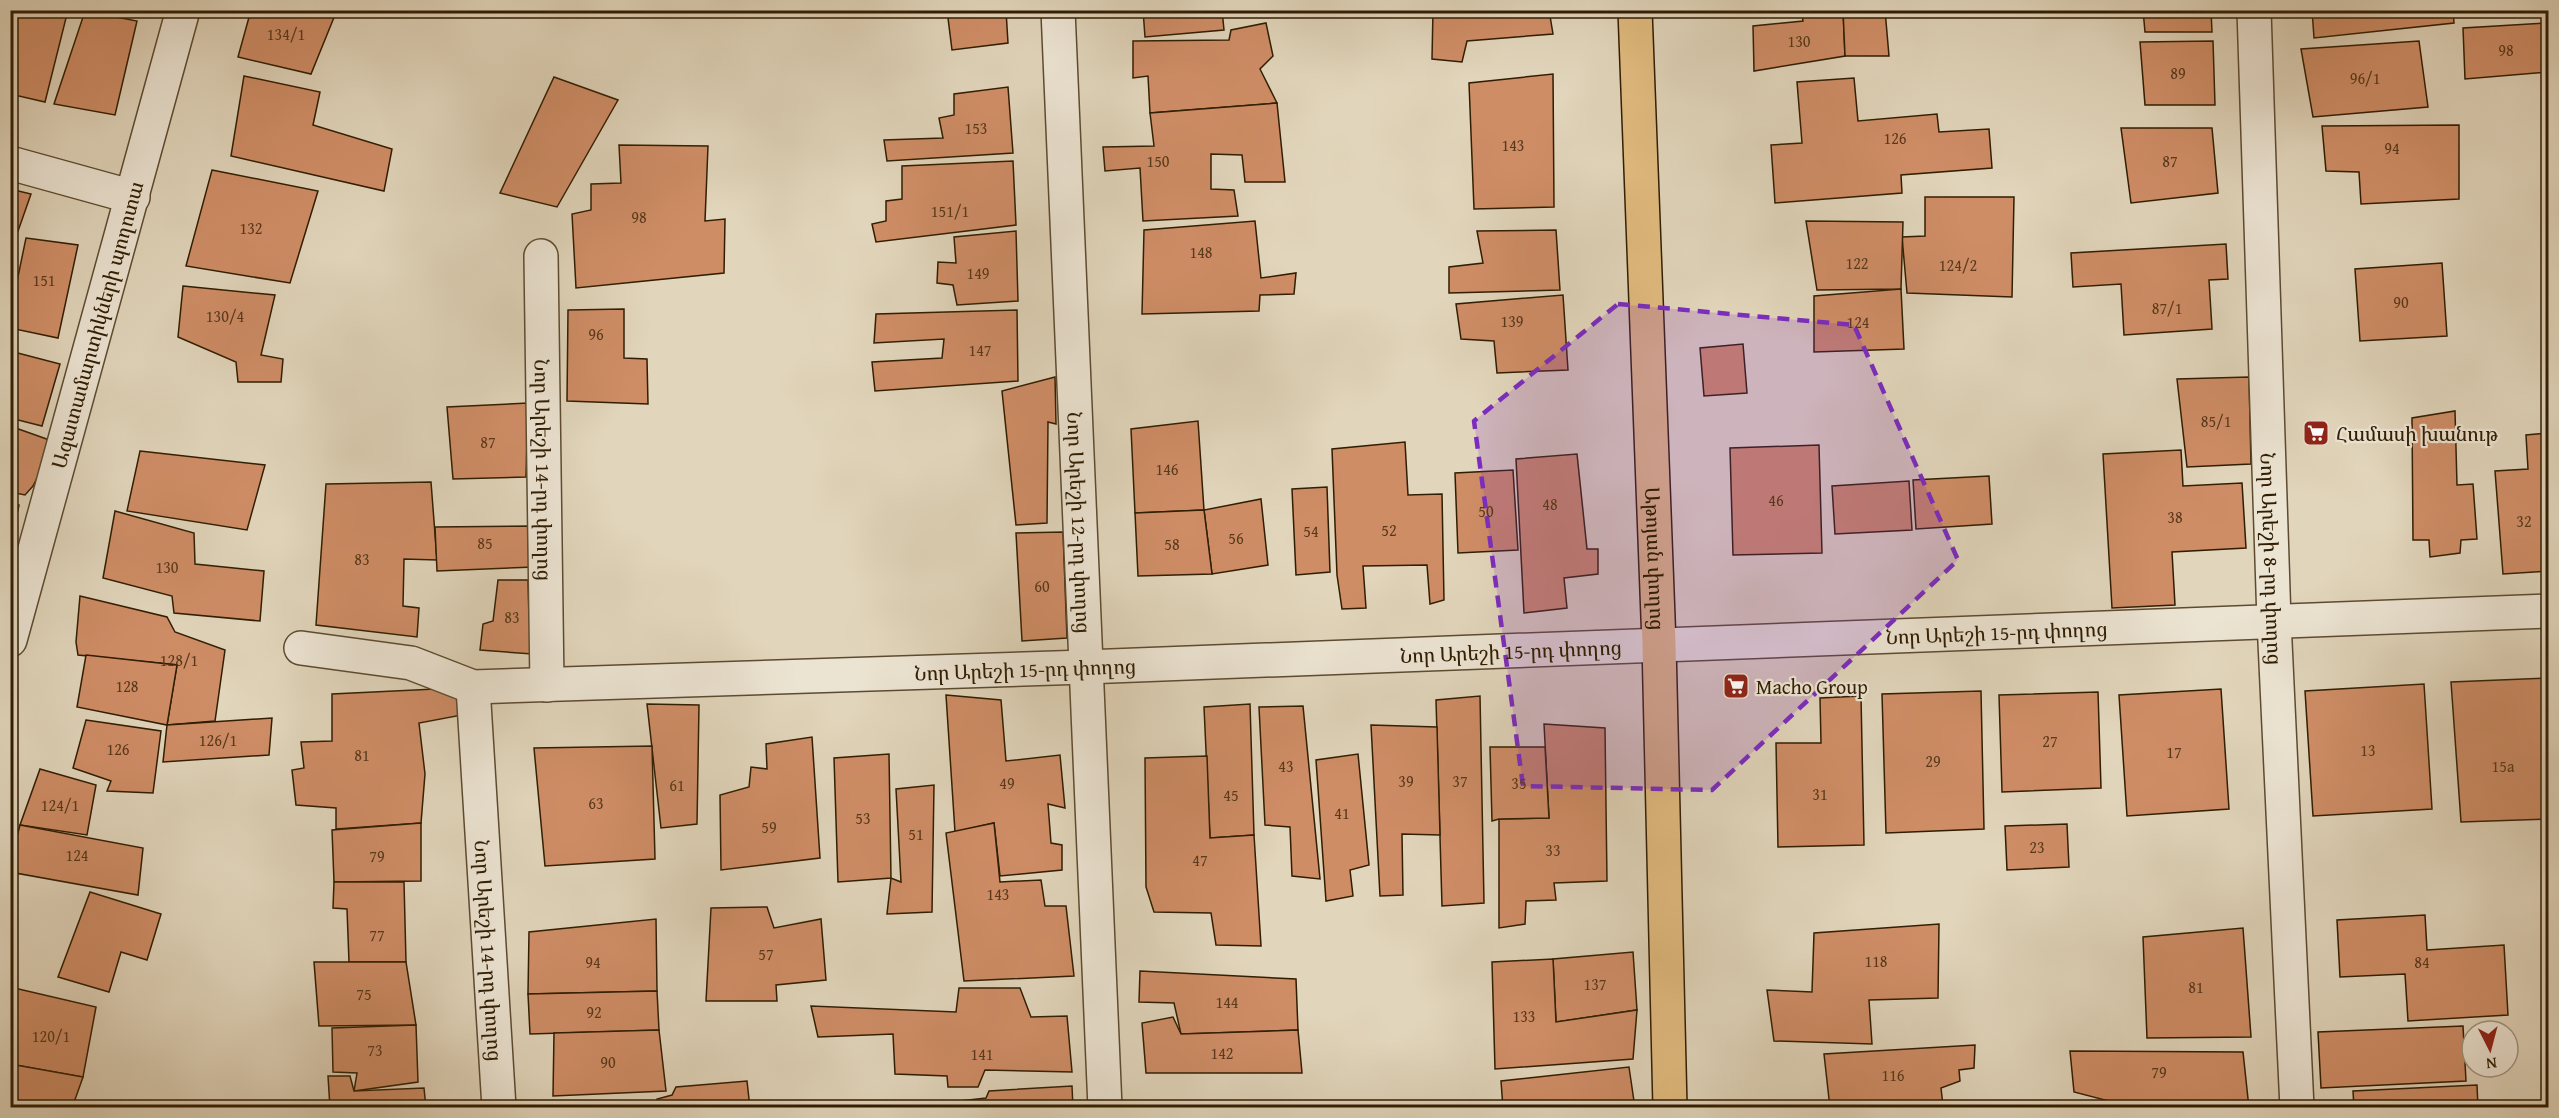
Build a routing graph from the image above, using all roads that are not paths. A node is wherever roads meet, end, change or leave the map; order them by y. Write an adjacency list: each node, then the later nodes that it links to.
1 (183, 10): 6 (street, Ազատամարտիկների պողոտա)
2 (1058, 10): 13 (street, Նոր Արեշի 12-րդ փողոց)
3 (1635, 10): 11 (main road, Աթոյան փողոց)
4 (2254, 10): 9 (street, Նոր Արեշի 8-րդ փողոց)
5 (10, 163): 6 (street)
6 (133, 197): 10 (street, Ազատամարտիկների պողոտա)
7 (541, 256): 14 (street, Նոր Արեշի 14-րդ փողոց)
8 (2548, 610): 9 (street, Նոր Արեշի 15-րդ փողոց)
9 (2274, 621): 11 (street, Նոր Արեշի 15-րդ փողոց); 19 (street, Նոր Արեշի 8-րդ փողոց)
10 (10, 639)
11 (1659, 644): 13 (street, Նոր Արեշի 15-րդ փողոց); 18 (main road, Աթոյան փողոց)
12 (301, 648): 15 (street)
13 (1085, 667): 14 (street, Նոր Արեշի 15-րդ փողոց); 17 (street, Նոր Արեշի 12-րդ փողոց)
14 (547, 685): 15 (street, Նոր Արեշի 15-րդ փողոց)
15 (473, 687): 16 (street, Նոր Արեշի 14-րդ փողոց)
16 (499, 1107)
17 (1105, 1107)
18 (1670, 1107)
19 (2297, 1107)

